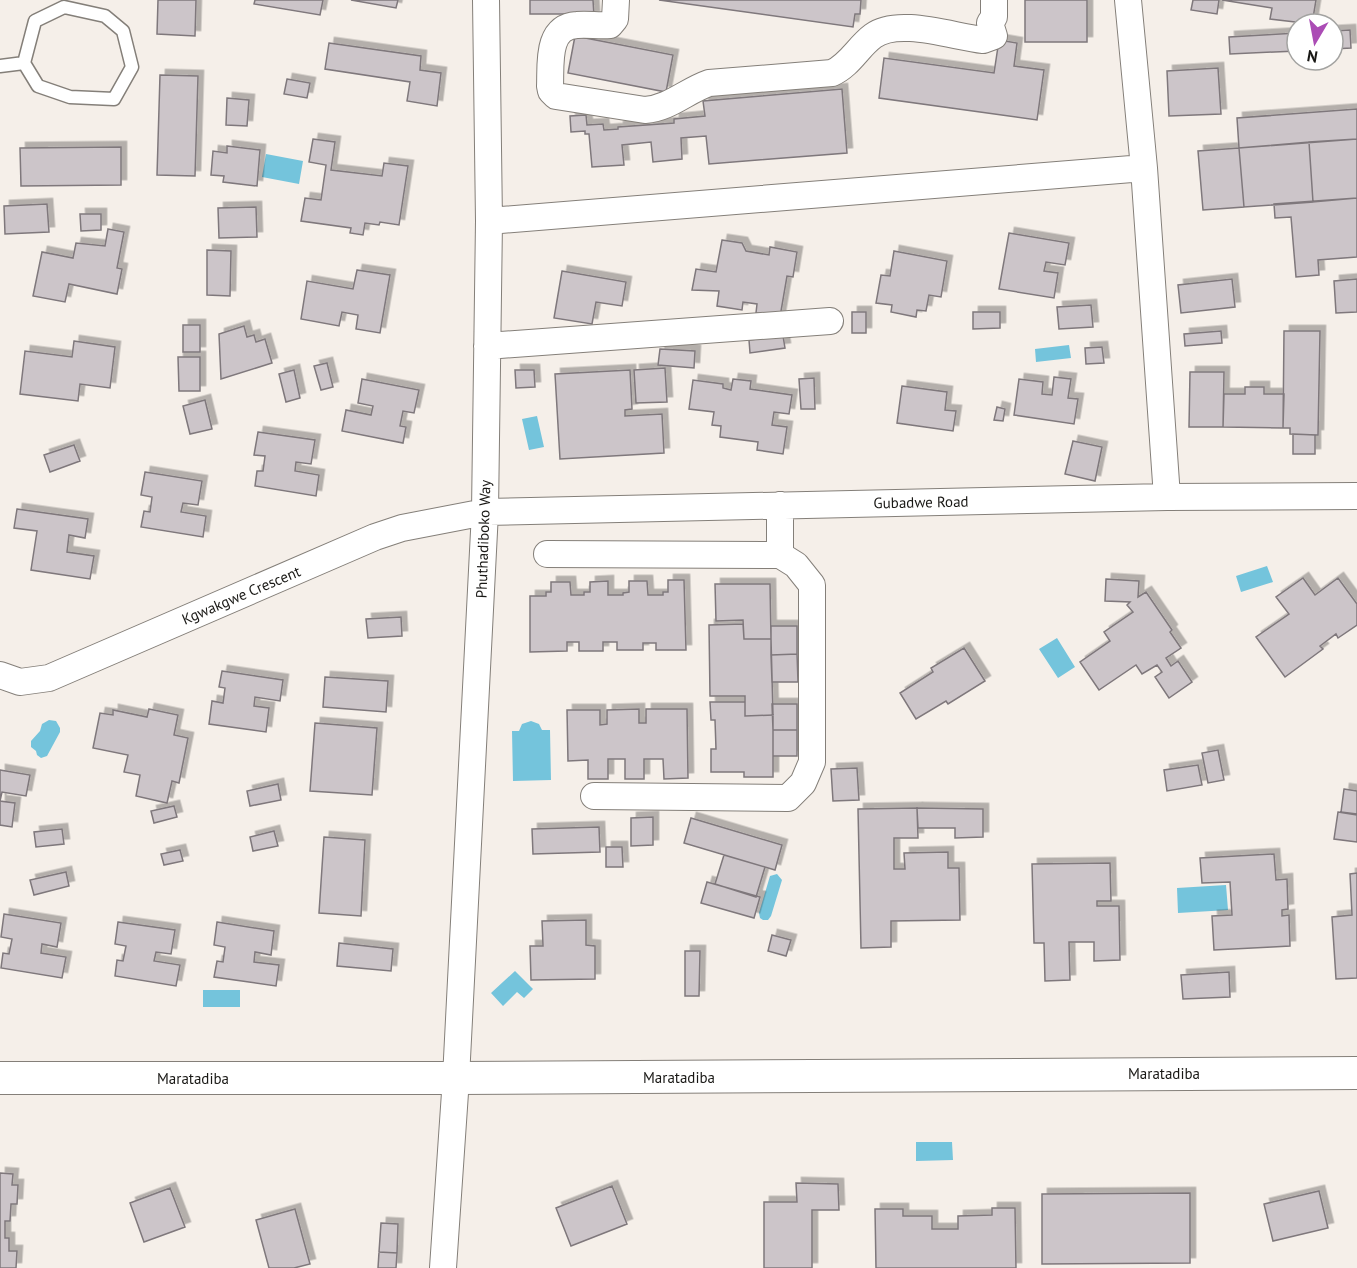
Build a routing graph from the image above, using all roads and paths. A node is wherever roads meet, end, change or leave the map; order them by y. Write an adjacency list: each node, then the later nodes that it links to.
1 (486, 0): 8 (street, Phuthadiboko Way)
2 (616, 0): 3 (street)
3 (994, 0)
4 (1128, 0): 7 (street)
5 (24, 63): 5 (lane); 6 (lane)
6 (0, 66)
7 (1144, 168): 8 (street); 12 (street)
8 (489, 220): 10 (street, Phuthadiboko Way)
9 (830, 321): 10 (street)
10 (487, 346): 14 (street, Phuthadiboko Way)
11 (1357, 496): 12 (street, Gubadwe Road)
12 (1167, 498): 13 (street, Gubadwe Road)
13 (780, 505): 14 (street, Gubadwe Road); 16 (street)
14 (485, 512): 17 (street, Kgwakgwe Crescent); 21 (street, Phuthadiboko Way)
15 (547, 554): 16 (street)
16 (780, 555): 18 (street)
17 (0, 675)
18 (594, 796)
19 (1357, 1072): 21 (street, Maratadiba)
20 (0, 1078): 21 (street, Maratadiba)
21 (456, 1078): 22 (street, Phuthadiboko Way)
22 (443, 1268)

